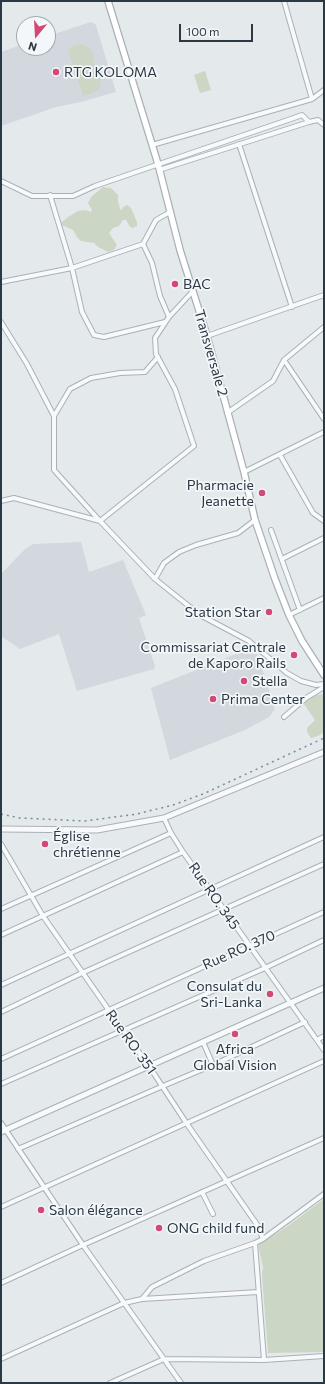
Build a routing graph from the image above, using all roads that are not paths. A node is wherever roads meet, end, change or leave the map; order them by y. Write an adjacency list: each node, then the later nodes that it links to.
1 (108, 1): 8 (main road, Transversale 2)
2 (284, 1): 4 (street)
3 (324, 90): 4 (street)
4 (312, 100): 8 (street)
5 (309, 122): 6 (street); 7 (street); 9 (street)
6 (324, 125)
7 (239, 144): 9 (street); 18 (street)
8 (152, 145): 9 (main road, Transversale 2)
9 (159, 167): 11 (street); 12 (main road, Transversale 2)
10 (1, 181): 11 (street)
11 (50, 195): 14 (street)
12 (170, 212): 13 (street); 16 (main road, Transversale 2)
13 (143, 244): 14 (street); 19 (street)
14 (72, 268): 15 (street); 21 (street)
15 (1, 282)
16 (193, 291): 19 (street); 23 (main road, Transversale 2)
17 (324, 295): 18 (street)
18 (292, 307): 23 (street)
19 (169, 317): 21 (street)
20 (1, 322): 27 (street)
21 (165, 322): 24 (street)
22 (324, 327): 25 (street)
23 (207, 336): 26 (main road, Transversale 2)
24 (158, 357): 27 (street); 34 (street)
25 (284, 360): 26 (street); 28 (street)
26 (227, 413): 31 (main road, Transversale 2)
27 (54, 416): 34 (street)
28 (324, 419)
29 (324, 432): 30 (street)
30 (280, 455): 31 (street); 35 (street)
31 (244, 472): 33 (main road, Transversale 2)
32 (1, 501): 34 (street)
33 (255, 520): 39 (street); 42 (main road, Transversale 2)
34 (100, 521): 39 (street)
35 (324, 521)
36 (271, 530): 38 (street)
37 (324, 538): 38 (street)
38 (282, 559): 41 (street)
39 (155, 579): 46 (street)
40 (324, 598): 41 (street)
41 (300, 610): 42 (street)
42 (289, 614): 44 (main road, Transversale 2)
43 (324, 664): 44 (street)
44 (318, 667): 45 (main road, Transversale 2)
45 (324, 675)
46 (324, 684)
47 (324, 687): 48 (street)
48 (284, 717)
49 (324, 752): 50 (street)
50 (164, 818): 51 (street); 52 (street, Rue RO. 345)
51 (1, 829)
52 (171, 833): 55 (street, Rue RO. 345); 58 (street)
53 (324, 837): 57 (street)
54 (1, 844): 58 (street, Rue RO. 351)
55 (183, 852): 57 (street, Rue RO. 345); 62 (street)
56 (324, 864): 60 (street)
57 (210, 889): 60 (street, Rue RO. 345); 66 (street)
58 (30, 896): 59 (street); 62 (street, Rue RO. 351)
59 (1, 909)
60 (224, 910): 65 (street, Rue RO. 345); 68 (street)
61 (324, 912): 65 (street, Rue RO. 370)
62 (43, 916): 63 (street); 66 (street, Rue RO. 351)
63 (1, 935)
64 (324, 940): 67 (street)
65 (248, 945): 67 (street, Rue RO. 345); 72 (street, Rue RO. 370)
66 (69, 954): 68 (street, Rue RO. 351); 69 (street)
67 (265, 968): 71 (street, Rue RO. 345); 75 (street)
68 (82, 973): 72 (street, Rue RO. 351); 73 (street)
69 (1, 985)
70 (324, 988): 71 (street)
71 (291, 1003): 74 (street, Rue RO. 345); 78 (street)
72 (108, 1009): 75 (street, Rue RO. 351); 80 (street, Rue RO. 370)
73 (1, 1012)
74 (305, 1022): 77 (street, Rue RO. 345); 82 (street)
75 (123, 1030): 83 (street, Rue RO. 351); 84 (street)
76 (324, 1036): 77 (street)
77 (317, 1040): 79 (street, Rue RO. 345)
78 (203, 1042): 82 (street); 83 (street)
79 (324, 1050)
80 (1, 1058)
81 (324, 1061): 87 (street)
82 (213, 1065): 85 (street)
83 (149, 1066): 85 (street, Rue RO. 351); 88 (street)
84 (1, 1084)
85 (163, 1086): 87 (street, Rue RO. 351); 90 (street)
86 (1, 1123): 88 (street)
87 (187, 1124): 91 (street, Rue RO. 351); 92 (street)
88 (3, 1131): 90 (street)
89 (324, 1138): 91 (street)
90 (18, 1149): 92 (street)
91 (227, 1181): 93 (street); 97 (street, Rue RO. 351)
92 (43, 1188): 95 (street); 99 (street)
93 (202, 1192): 96 (street); 99 (street)
94 (324, 1194): 97 (street)
95 (1, 1207)
96 (213, 1214)
97 (263, 1239): 98 (street)
98 (255, 1243): 101 (street); 102 (street)
99 (83, 1245): 100 (street); 103 (street)
100 (1, 1283)
101 (258, 1292): 102 (street); 107 (street)
102 (142, 1299): 103 (street)
103 (124, 1303): 105 (street); 106 (street)
104 (324, 1356): 107 (street)
105 (164, 1359): 107 (street); 108 (street); 109 (street)
106 (1, 1360)
107 (264, 1360)
108 (110, 1383)
109 (181, 1383)

